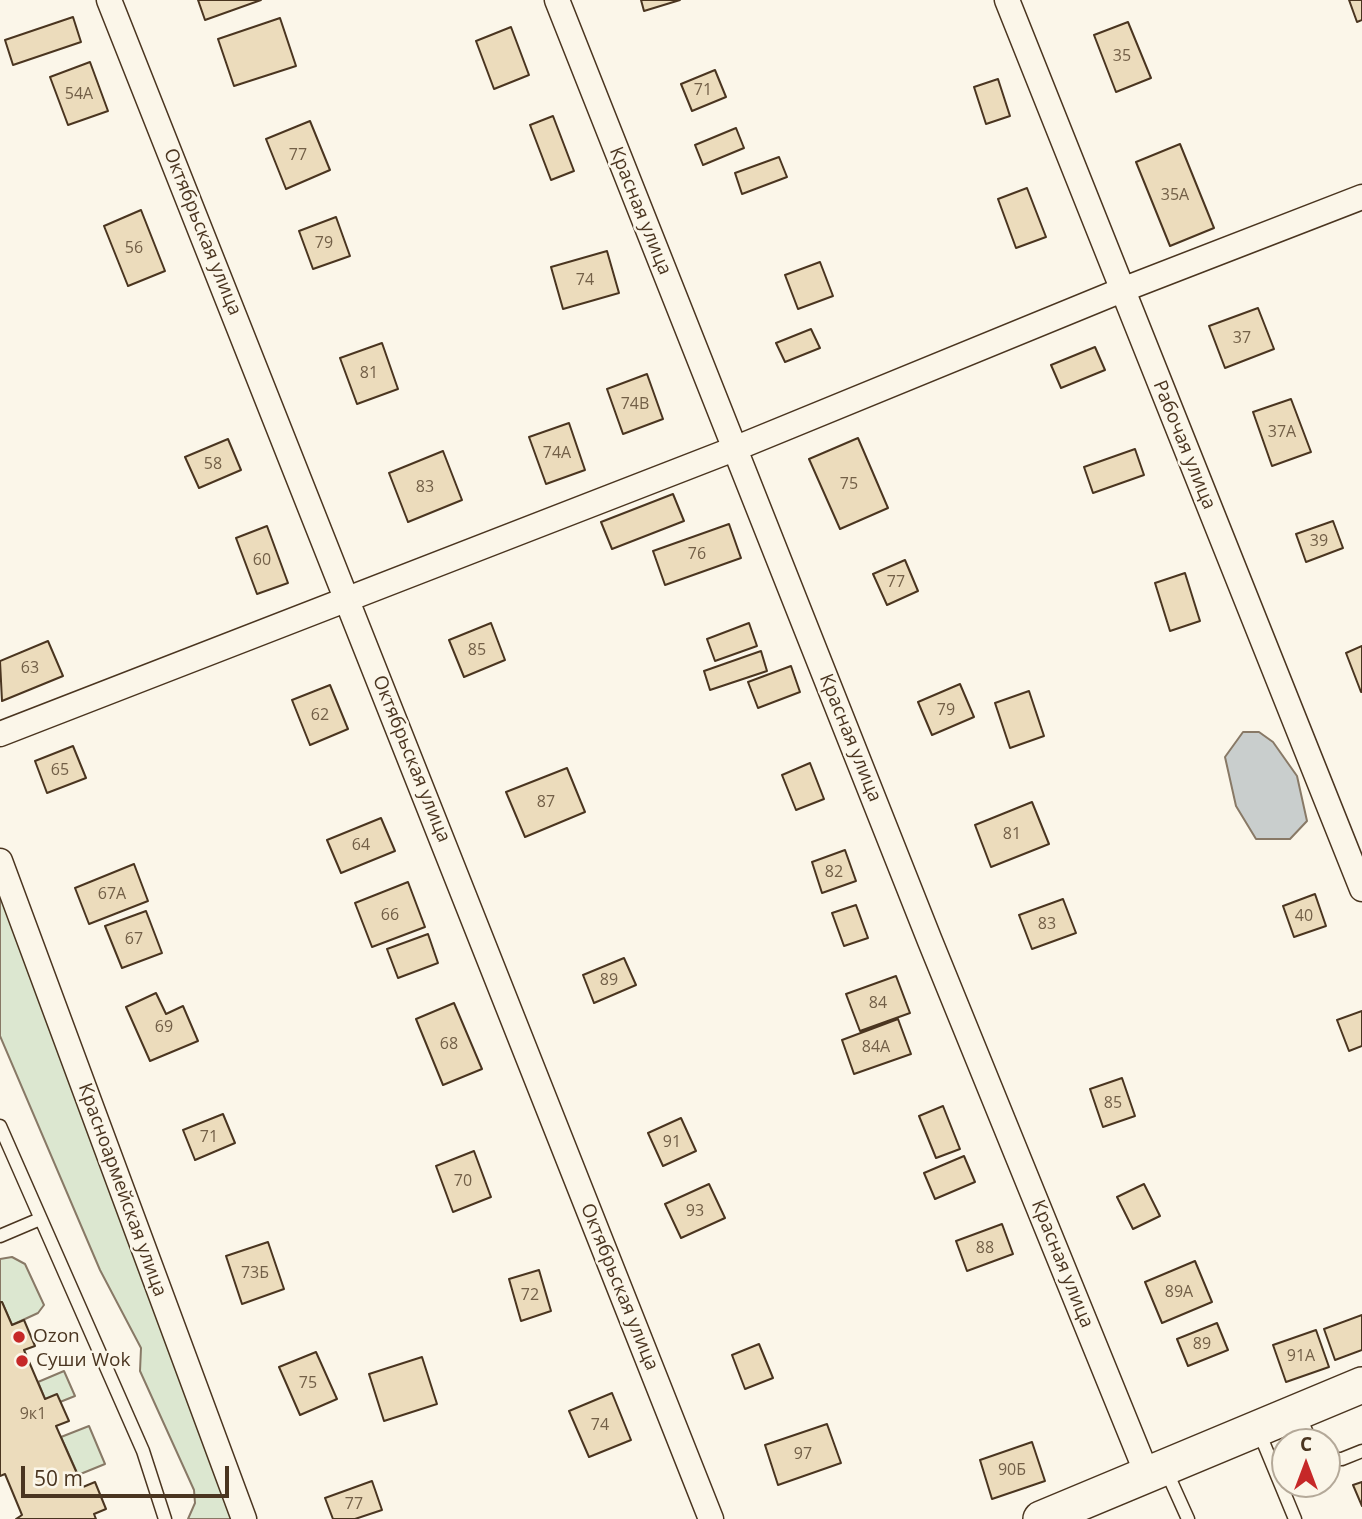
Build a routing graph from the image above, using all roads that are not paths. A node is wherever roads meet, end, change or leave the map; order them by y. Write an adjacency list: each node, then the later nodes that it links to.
1 (109, 0): 7 (street, Октябрьская улица)
2 (556, 0): 6 (street, Красная улица)
3 (1007, 0): 5 (street, Рабочая улица)
4 (1362, 197): 5 (street)
5 (1122, 290): 6 (street); 10 (street, Рабочая улица)
6 (734, 449): 7 (street); 19 (street, Красная улица)
7 (348, 600): 8 (street); 22 (street, Октябрьская улица)
8 (0, 734)
9 (0, 861): 21 (street, Красноармейская улица)
10 (1362, 889)
11 (0, 1126): 12 (lane)
12 (40, 1219): 13 (lane); 20 (lane)
13 (0, 1236)
14 (1362, 1385): 15 (street)
15 (1304, 1427): 16 (street)
16 (1257, 1429): 19 (street); 25 (lane)
17 (1362, 1451): 18 (lane)
18 (1341, 1459)
19 (1156, 1471): 23 (street); 24 (lane)
20 (165, 1519)
21 (244, 1519)
22 (712, 1519)
23 (1041, 1519)
24 (1188, 1519)
25 (1296, 1519)

